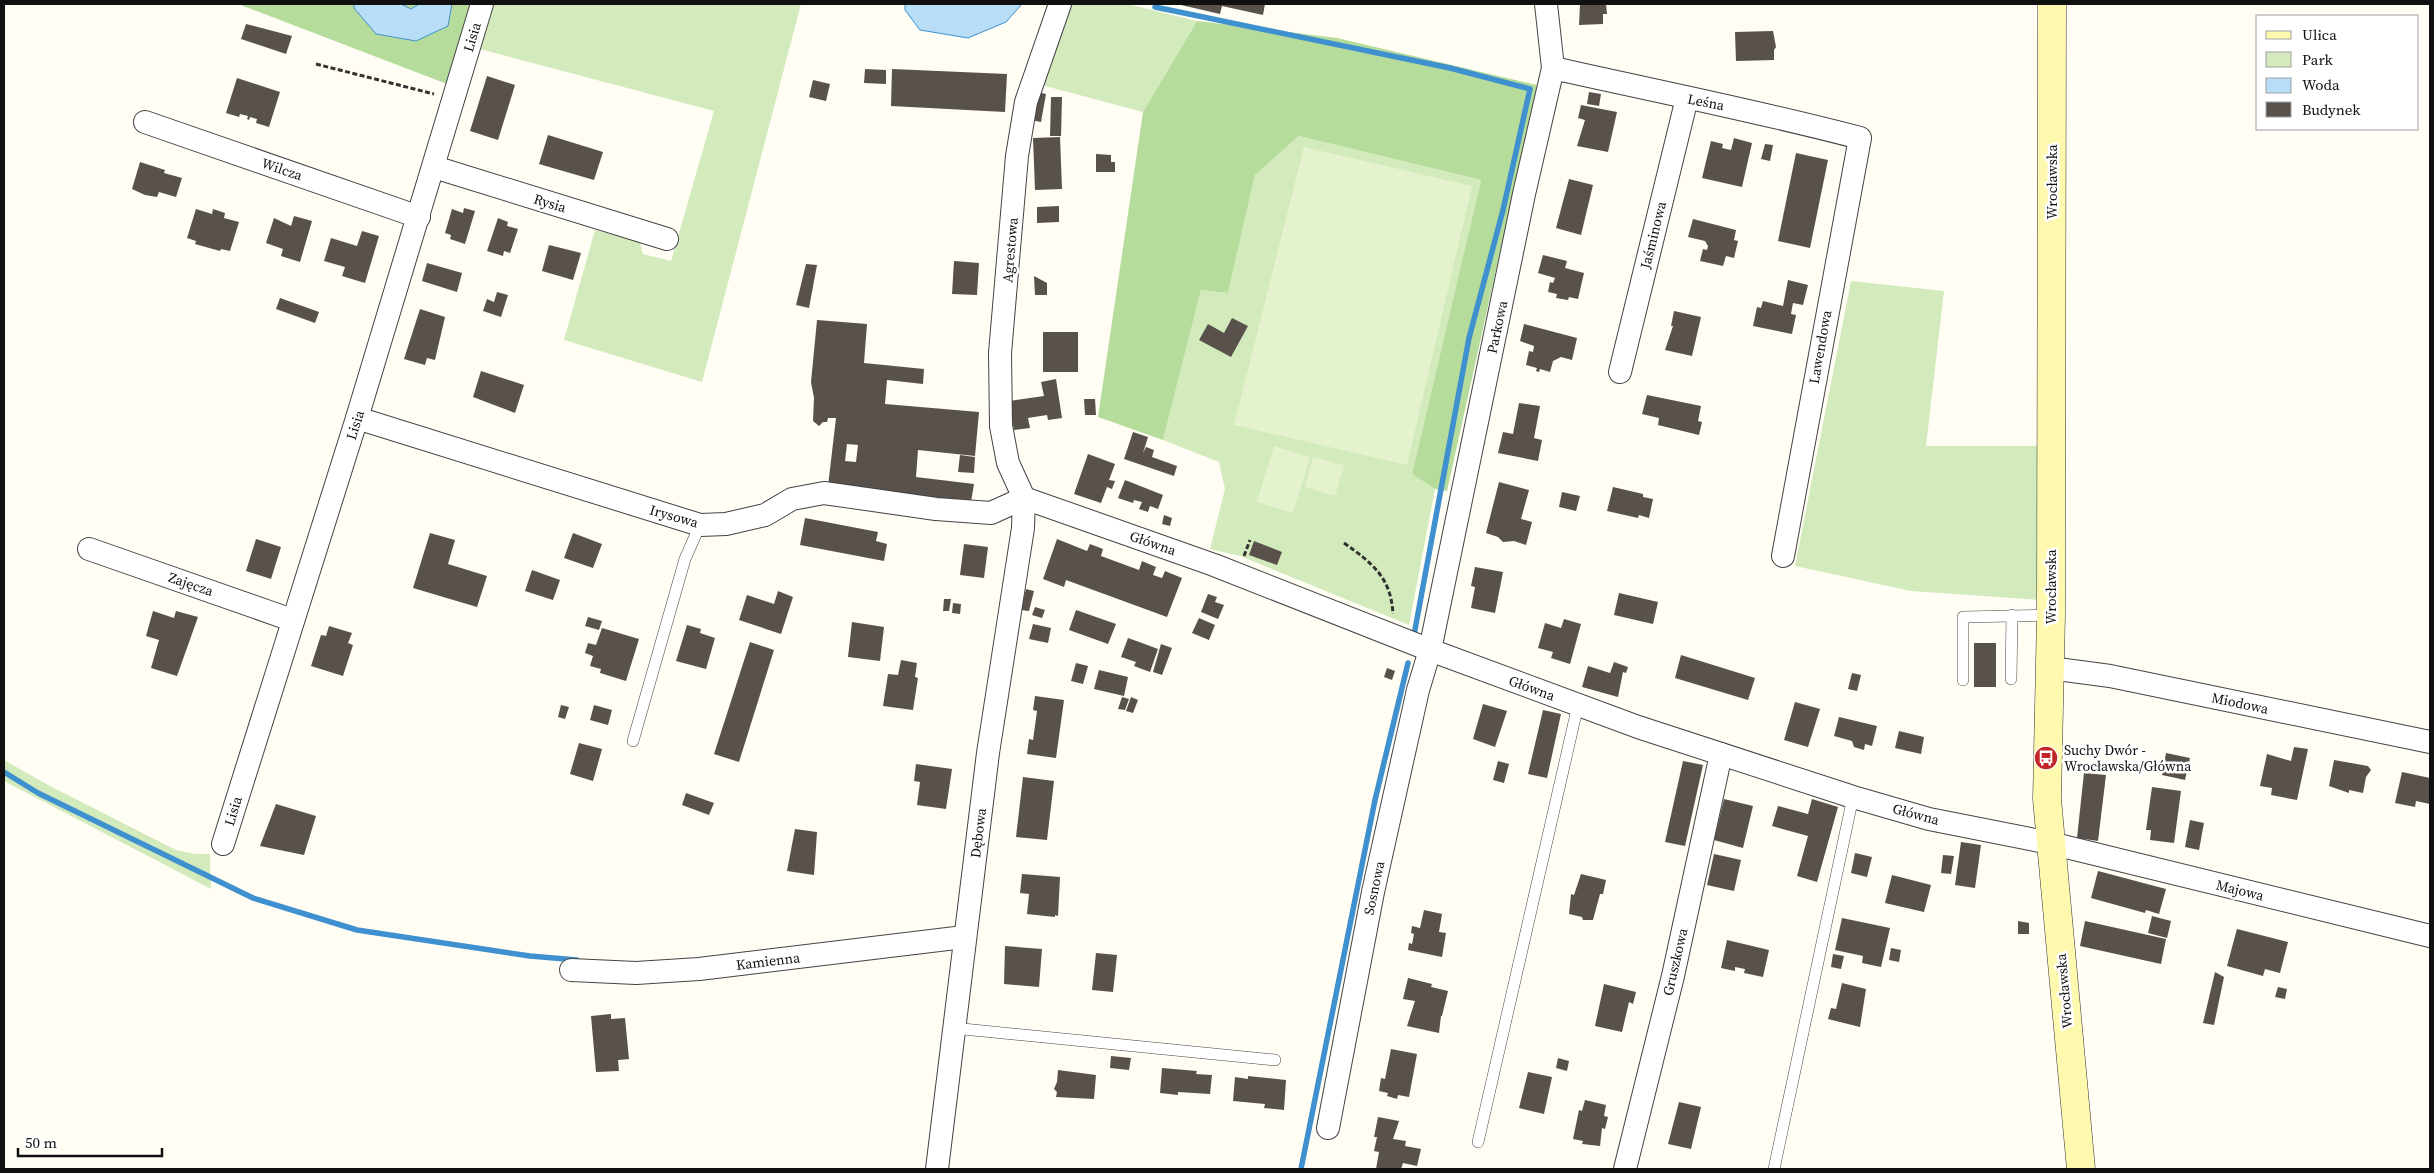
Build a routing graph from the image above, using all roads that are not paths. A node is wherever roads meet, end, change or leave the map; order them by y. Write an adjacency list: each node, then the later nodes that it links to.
1 (482, 4): 9 (street, Lisia)
2 (1060, 4): 14 (street, Agrestowa)
3 (1546, 4): 5 (street, Parkowa)
4 (2052, 4): 19 (street, Wrocławska)
5 (1553, 68): 6 (street, Leśna); 21 (street, Parkowa)
6 (1687, 98): 8 (street, Leśna); 12 (street, Jaśminowa)
7 (145, 122): 10 (street, Wilcza)
8 (1860, 138): 17 (street, Lawendowa)
9 (434, 167): 10 (street, Lisia); 11 (street, Rysia)
10 (419, 217): 13 (street, Lisia)
11 (667, 239)
12 (1620, 372)
13 (358, 418): 15 (street, Irysowa); 20 (street, Lisia)
14 (1024, 498): 15 (street, Irysowa); 21 (street, Główna); 33 (street, Dębowa)
15 (700, 526): 26 (lane)
16 (89, 549): 20 (street, Zajęcza)
17 (1783, 556)
18 (2012, 615): 19 (lane); 23 (lane); 24 (lane)
19 (2051, 615): 22 (street, Wrocławska)
20 (292, 620): 31 (street, Lisia)
21 (1430, 650): 25 (street, Główna); 37 (street, Sosnowa)
22 (2050, 668): 27 (street, Miodowa); 30 (street, Wrocławska)
23 (2011, 679)
24 (1963, 680)
25 (1578, 705): 28 (street, Główna); 38 (lane)
26 (633, 741)
27 (2430, 742)
28 (1721, 754): 29 (street, Główna); 40 (street, Gruszkowa)
29 (1853, 797): 30 (street, Główna); 41 (lane)
30 (2050, 843): 32 (street, Majowa); 42 (street, Wrocławska)
31 (223, 844)
32 (2430, 936)
33 (964, 937): 34 (street, Kamienna); 35 (street, Dębowa)
34 (571, 970)
35 (953, 1028): 36 (lane); 39 (street, Dębowa)
36 (1274, 1060)
37 (1328, 1128)
38 (1478, 1142)
39 (937, 1169)
40 (1625, 1169)
41 (1774, 1169)
42 (2080, 1169)

